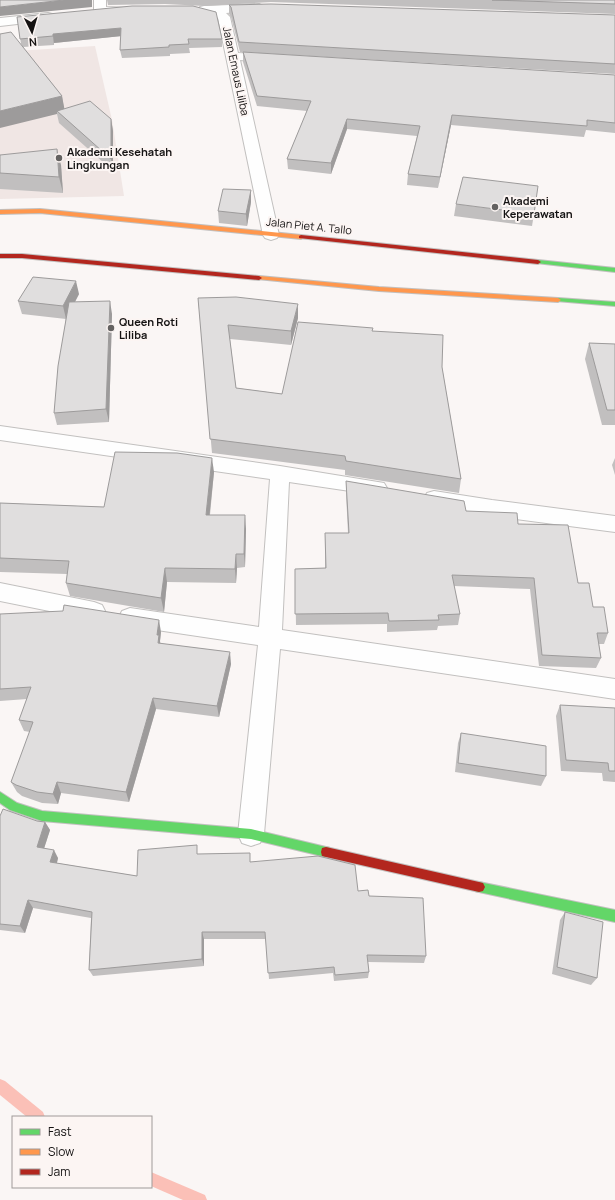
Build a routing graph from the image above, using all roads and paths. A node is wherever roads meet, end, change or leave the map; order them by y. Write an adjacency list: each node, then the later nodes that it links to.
1 (223, 4): 3 (street); 8 (street, Jalan Emaus Liliba)
2 (100, 6): 4 (street); 5 (street)
3 (271, 8)
4 (139, 10)
5 (86, 13)
6 (56, 16): 7 (street)
7 (0, 22)
8 (233, 56): 9 (street); 11 (street, Jalan Emaus Liliba)
9 (284, 60)
10 (0, 212): 11 (main road, Jalan Piet A. Tallo)
11 (271, 235): 13 (main road, Jalan Piet A. Tallo)
12 (0, 256): 14 (main road)
13 (615, 270)
14 (615, 304)
15 (0, 433): 16 (street)
16 (280, 473): 17 (street); 21 (street)
17 (391, 490)
18 (414, 494): 19 (street)
19 (615, 524)
20 (0, 592): 21 (street)
21 (270, 637): 22 (street); 24 (street)
22 (615, 689)
23 (0, 797): 24 (main road)
24 (252, 834): 25 (main road)
25 (615, 916)

